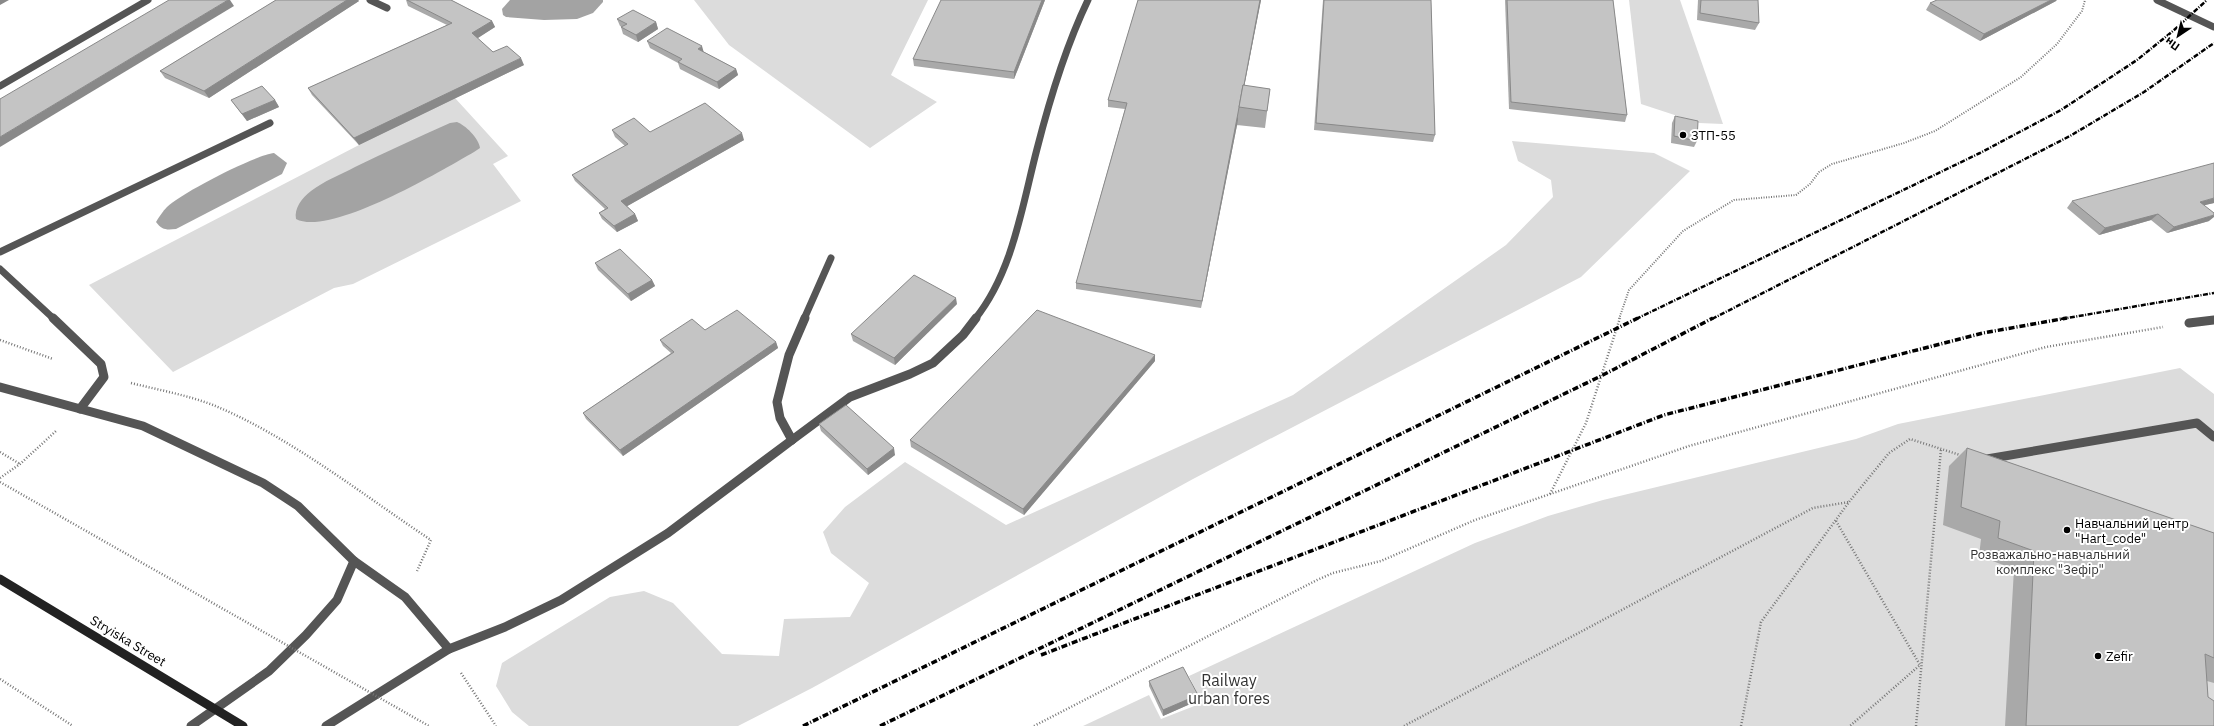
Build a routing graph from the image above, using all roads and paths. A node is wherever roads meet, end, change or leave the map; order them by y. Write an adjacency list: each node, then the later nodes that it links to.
1 (148, 0): 8 (street)
2 (370, 0): 6 (street)
3 (1088, 0): 18 (street)
4 (2085, 0): 25 (path)
5 (2157, 0): 7 (street)
6 (387, 8)
7 (2214, 27)
8 (0, 86)
9 (270, 123): 10 (street)
10 (0, 252)
11 (831, 258): 18 (street)
12 (0, 269): 16 (street)
13 (2214, 320): 14 (street)
14 (2189, 323): 25 (path)
15 (0, 387): 16 (street)
16 (80, 409): 22 (path); 28 (street)
17 (2214, 437): 21 (street)
18 (792, 440): 30 (street)
19 (1941, 449): 21 (path); 26 (path); 31 (path)
20 (0, 452): 22 (path)
21 (1978, 461)
22 (20, 464): 23 (path)
23 (0, 478)
24 (0, 482): 37 (path, bridge)
25 (1550, 494): 39 (path)
26 (1850, 502): 27 (path); 40 (path)
27 (1836, 521): 31 (path); 41 (path)
28 (354, 561): 30 (street); 34 (street)
29 (0, 579): 35 (main road, Stryiska Street, bridge)
30 (450, 649): 36 (street); 38 (path)
31 (1920, 665): 42 (path); 43 (path)
32 (0, 679): 33 (path)
33 (72, 726)
34 (191, 726)
35 (242, 726)
36 (326, 726)
37 (429, 726)
38 (496, 726)
39 (1034, 726)
40 (1404, 726)
41 (1741, 726)
42 (1850, 726)
43 (1916, 726)

